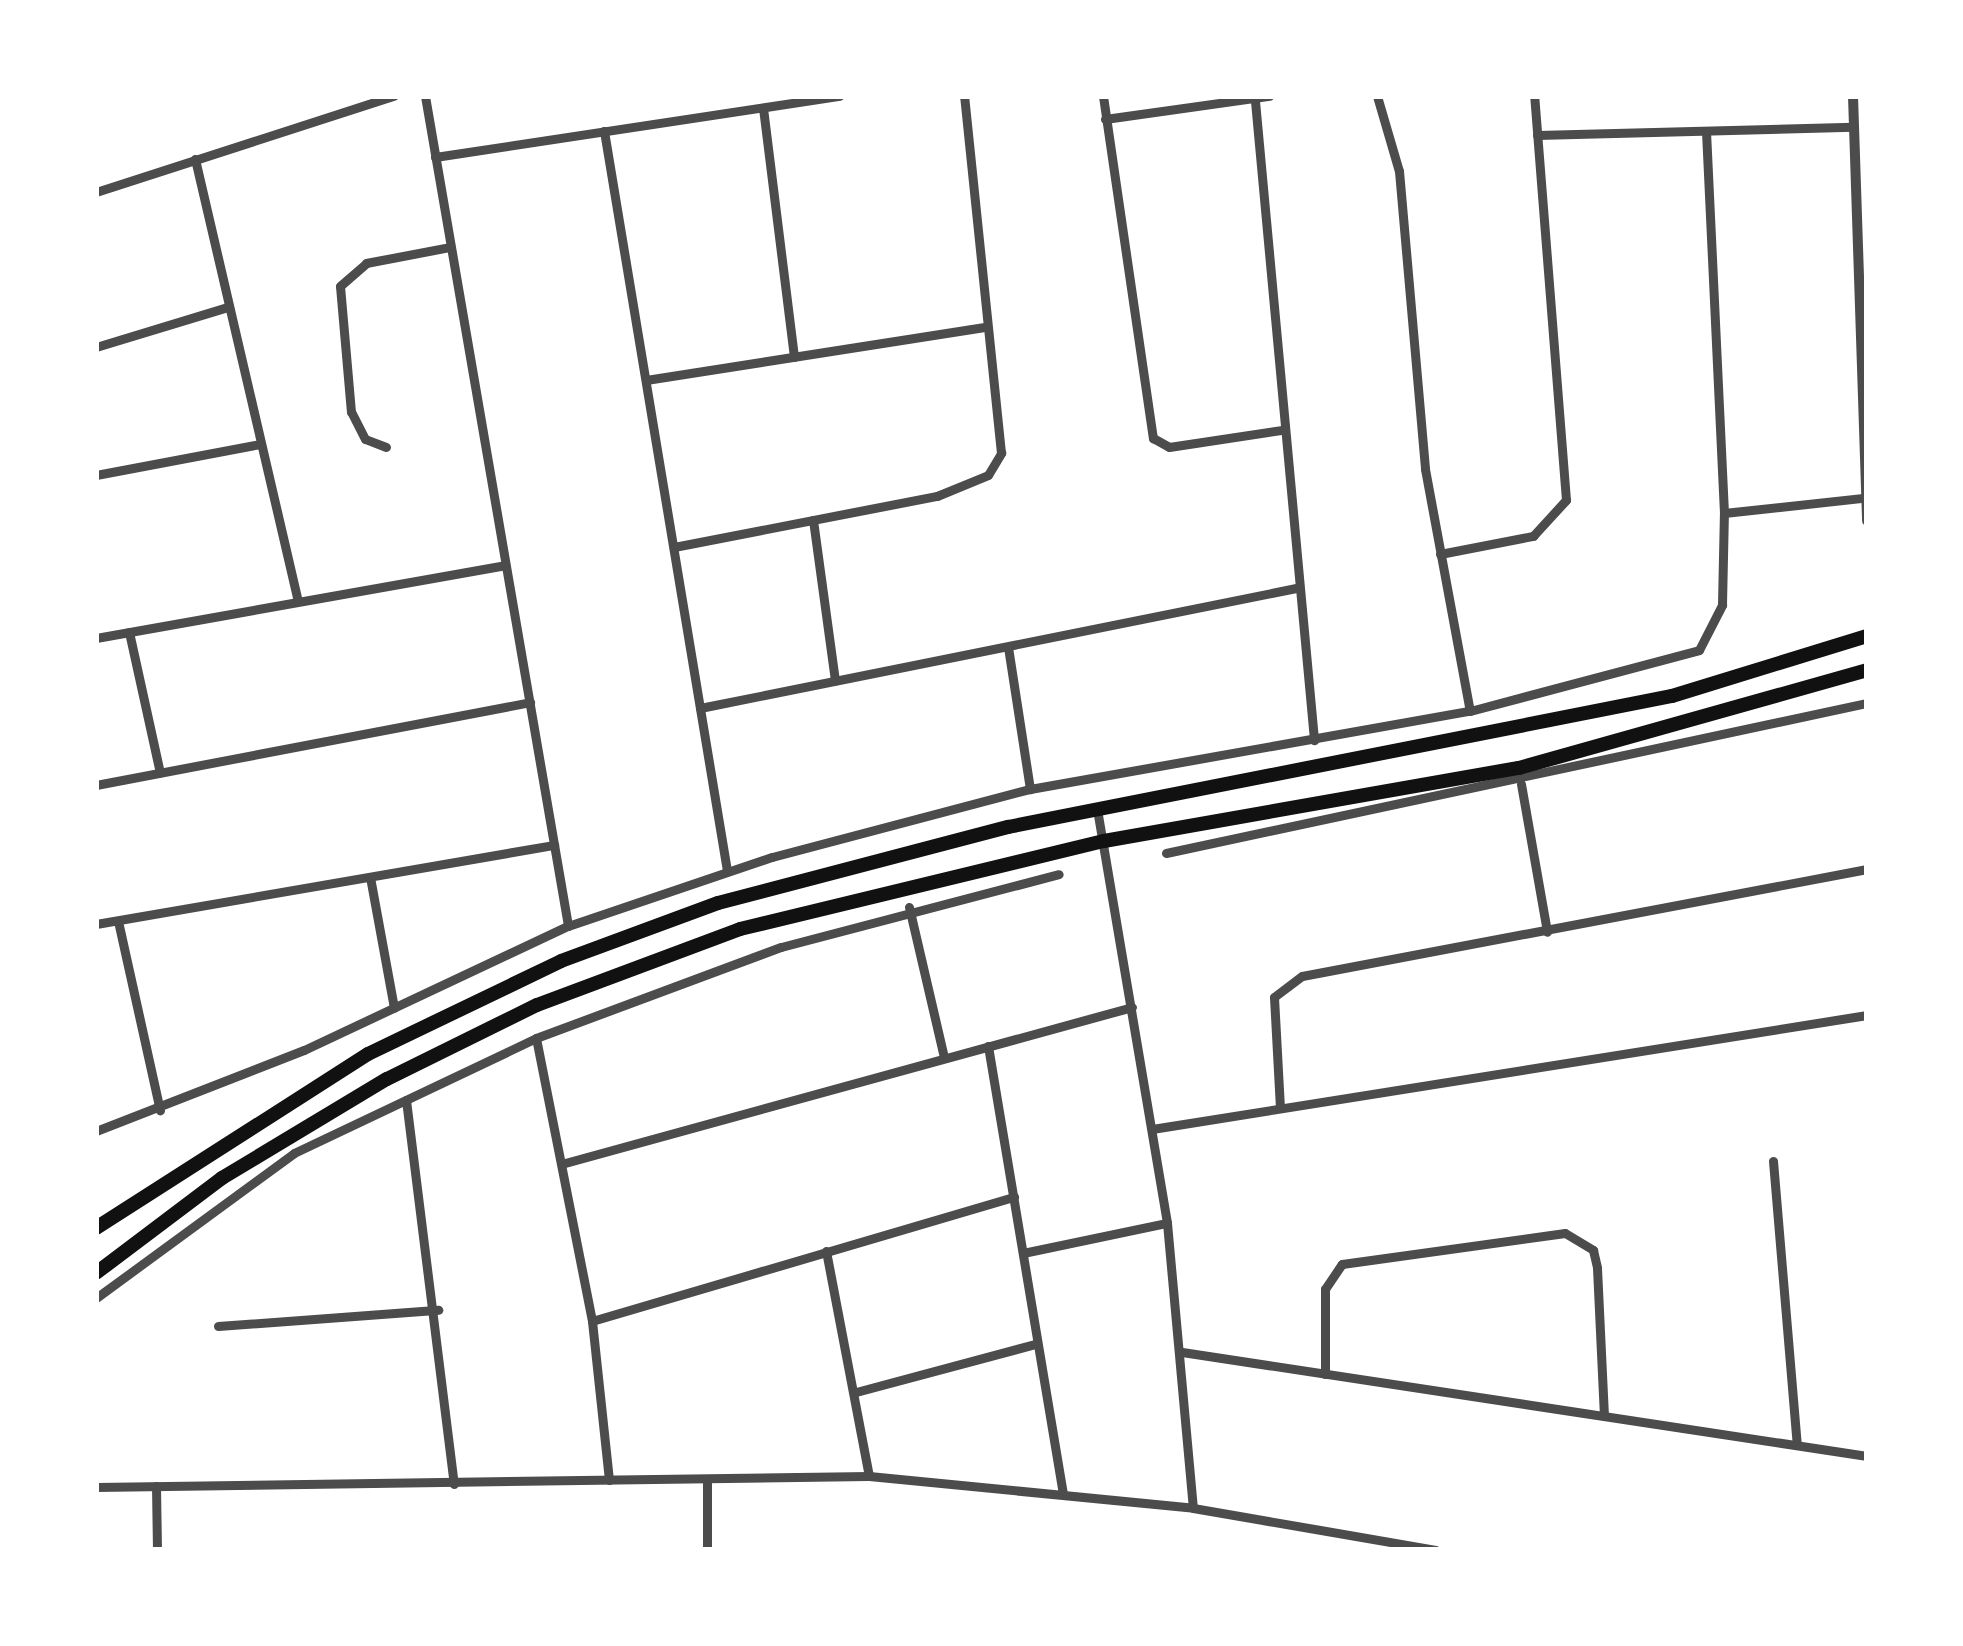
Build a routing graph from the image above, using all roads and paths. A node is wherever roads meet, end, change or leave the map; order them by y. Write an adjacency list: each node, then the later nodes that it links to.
1 (394, 96): 18 (street)
2 (425, 96): 17 (street)
3 (839, 96): 11 (street)
4 (964, 96): 24 (street)
5 (1103, 96): 12 (street)
6 (1269, 96): 10 (street)
7 (1377, 96): 37 (street)
8 (1534, 96): 16 (street)
9 (1853, 96): 13 (street)
10 (1255, 101): 12 (street); 28 (street)
11 (763, 108): 14 (street); 26 (street)
12 (1105, 119): 28 (street)
13 (1853, 127): 15 (street); 22 (street)
14 (604, 131): 17 (street); 27 (street)
15 (1706, 131): 16 (street); 33 (street)
16 (1537, 135): 37 (street)
17 (436, 157): 20 (street)
18 (196, 159): 19 (street); 21 (street)
19 (96, 192)
20 (450, 247): 30 (street); 38 (street)
21 (228, 308): 25 (street); 29 (street)
22 (1853, 314): 23 (street); 32 (street)
23 (1867, 314)
24 (983, 327): 26 (street); 34 (street)
25 (96, 347)
26 (794, 357): 27 (street)
27 (646, 380): 36 (street)
28 (1281, 430): 39 (street)
29 (260, 444): 31 (street); 40 (street)
30 (386, 447)
31 (96, 475)
32 (1863, 498): 33 (street); 35 (street)
33 (1724, 513): 50 (street)
34 (813, 520): 36 (street); 46 (street)
35 (1867, 521)
36 (674, 547): 49 (street)
37 (1440, 554): 50 (street)
38 (506, 565): 40 (street); 47 (street)
39 (1296, 588): 44 (street); 51 (street)
40 (298, 600): 41 (street)
41 (129, 632): 43 (street); 52 (street)
42 (1867, 636): 56 (main road)
43 (96, 638)
44 (1008, 647): 46 (street); 55 (street)
45 (1867, 670): 57 (main road)
46 (835, 681): 49 (street)
47 (530, 702): 52 (street); 58 (street)
48 (1867, 703): 53 (street)
49 (700, 708): 61 (street)
50 (1470, 711): 51 (street)
51 (1314, 740): 55 (street)
52 (160, 773): 54 (street)
53 (1521, 784): 59 (street); 68 (street)
54 (96, 785)
55 (1030, 789): 61 (street)
56 (1097, 809): 57 (street); 84 (main road)
57 (1104, 842): 69 (street); 87 (main road)
58 (554, 845): 63 (street); 67 (street)
59 (1166, 853)
60 (1867, 869): 68 (street)
61 (728, 871): 67 (street)
62 (1059, 874): 64 (street)
63 (370, 877): 65 (street); 70 (street)
64 (909, 908): 72 (street); 74 (street)
65 (118, 921): 66 (street); 77 (street)
66 (96, 924)
67 (568, 926): 70 (street)
68 (1547, 932): 76 (street)
69 (1132, 1006): 73 (street); 78 (street)
70 (394, 1008): 77 (street)
71 (1867, 1015): 76 (street)
72 (536, 1038): 75 (street); 81 (street)
73 (988, 1046): 74 (street); 82 (street)
74 (944, 1058): 81 (street)
75 (406, 1100): 88 (street); 89 (street)
76 (1280, 1108): 78 (street)
77 (160, 1110): 79 (street)
78 (1152, 1129): 83 (street)
79 (96, 1131)
80 (1773, 1161): 97 (street)
81 (565, 1163): 90 (street)
82 (1014, 1197): 85 (street); 86 (street)
83 (1166, 1223): 86 (street); 93 (street)
84 (96, 1228)
85 (826, 1251): 90 (street); 95 (street)
86 (1024, 1253): 92 (street)
87 (96, 1273)
88 (96, 1298)
89 (438, 1310): 91 (street); 102 (street)
90 (592, 1321): 101 (street)
91 (218, 1326)
92 (1035, 1344): 95 (street); 105 (street)
93 (1182, 1352): 94 (street); 106 (street)
94 (1325, 1374): 96 (street); 96 (street)
95 (856, 1392): 99 (street)
96 (1604, 1416): 97 (street)
97 (1797, 1445): 98 (street)
98 (1867, 1456)
99 (869, 1476): 100 (street); 105 (street)
100 (707, 1479): 101 (street); 108 (street)
101 (609, 1480): 102 (street)
102 (454, 1484): 103 (street)
103 (156, 1486): 104 (street); 107 (street)
104 (96, 1487)
105 (1063, 1492): 106 (street)
106 (1193, 1508): 109 (street)
107 (157, 1550)
108 (706, 1550)
109 (1435, 1550)

